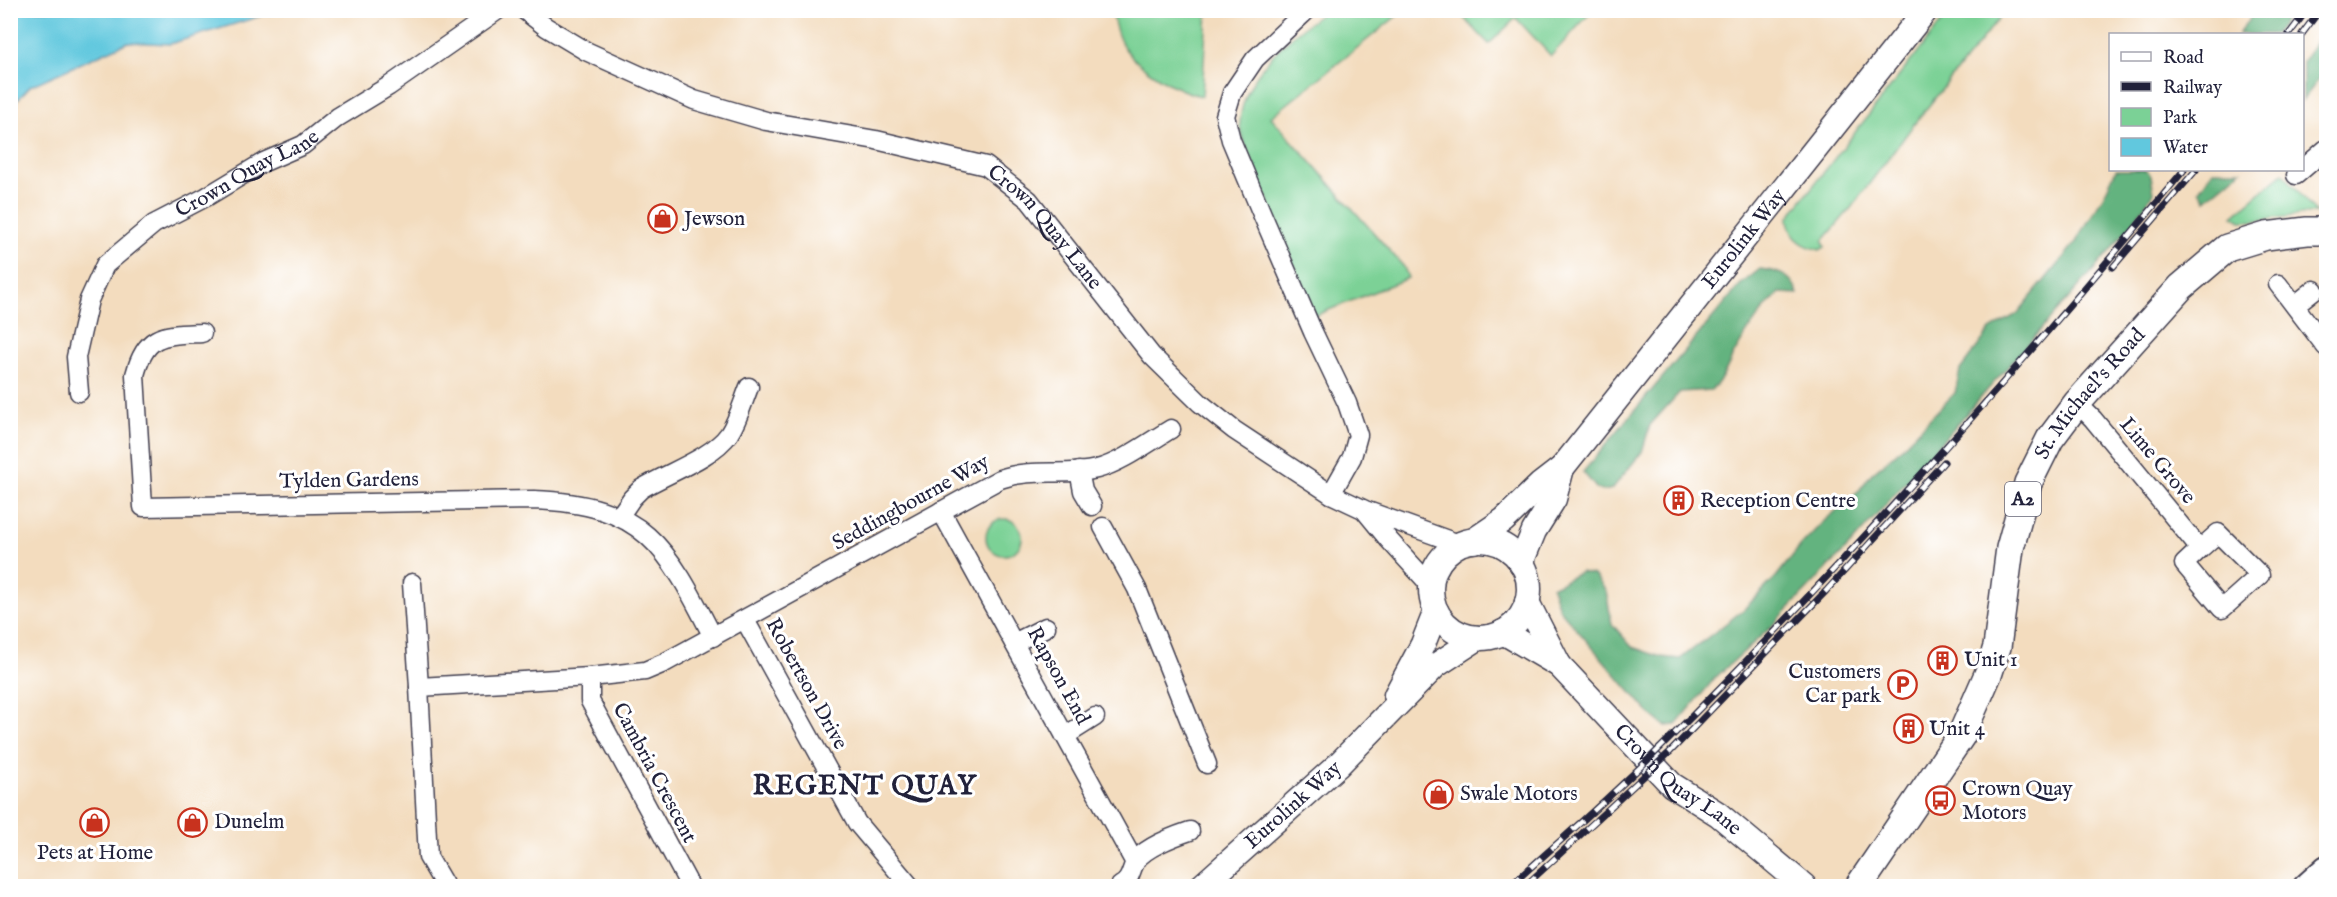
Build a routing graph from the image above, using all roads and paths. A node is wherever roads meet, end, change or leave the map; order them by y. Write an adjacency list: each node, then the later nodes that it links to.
1 (498, 10): 16 (street, Crown Quay Lane)
2 (524, 10): 21 (street, Crown Quay Lane)
3 (1308, 10): 21 (street)
4 (1926, 10): 19 (main road, Eurolink Way)
5 (2326, 149): 6 (street)
6 (2304, 168)
7 (2301, 171): 8 (street)
8 (2296, 175)
9 (2326, 231): 17 (main road, St. Michael's Road / A2)
10 (2278, 284): 12 (street)
11 (2314, 290): 12 (street)
12 (2295, 305): 14 (street)
13 (202, 333): 25 (street, Tylden Gardens)
14 (2326, 347)
15 (749, 387): 25 (street)
16 (79, 392)
17 (2077, 403): 28 (street, Lime Grove); 56 (main road, St. Michael's Road / A2)
18 (1171, 429): 20 (street, Seddingbourne Way)
19 (1562, 468): 27 (main road, Eurolink Way); 29 (main road, Eurolink Way)
20 (1079, 471): 22 (street); 24 (street, Seddingbourne Way)
21 (1331, 494): 23 (street, Crown Quay Lane)
22 (1092, 506)
23 (1365, 510): 27 (street, Crown Quay Lane); 31 (street, Crown Quay Lane)
24 (941, 511): 34 (street, Seddingbourne Way); 39 (street, Rapson End)
25 (619, 517): 37 (street, Tylden Gardens)
26 (1103, 526): 46 (street)
27 (1466, 543): 29 (main road); 31 (main road)
28 (2200, 549)
29 (1521, 563): 32 (main road)
30 (412, 583): 42 (street)
31 (1431, 586): 33 (main road)
32 (1527, 602): 36 (main road); 40 (main road, Crown Quay Lane)
33 (1436, 611): 38 (main road); 44 (main road, Eurolink Way)
34 (746, 620): 37 (street, Cambria Crescent); 52 (street, Robertson Drive)
35 (1046, 627): 39 (street)
36 (1503, 632): 38 (main road); 40 (main road, Crown Quay Lane)
37 (713, 637): 41 (street, Cambria Crescent)
38 (1478, 638): 44 (main road, Eurolink Way)
39 (1014, 643): 45 (street, Rapson End)
40 (1559, 665): 55 (main road, Crown Quay Lane)
41 (590, 677): 42 (street, Cambria Crescent); 51 (street, Cambria Crescent)
42 (419, 687): 50 (street)
43 (1095, 717): 45 (street)
44 (1382, 721): 54 (main road, Eurolink Way)
45 (1065, 736): 48 (street, Rapson End)
46 (1207, 764)
47 (1190, 831): 48 (street)
48 (1135, 863): 53 (street)
49 (2326, 867): 57 (street)
50 (444, 886)
51 (690, 886)
52 (910, 886)
53 (1120, 886)
54 (1202, 886)
55 (1804, 886)
56 (1859, 886)
57 (2305, 886)

